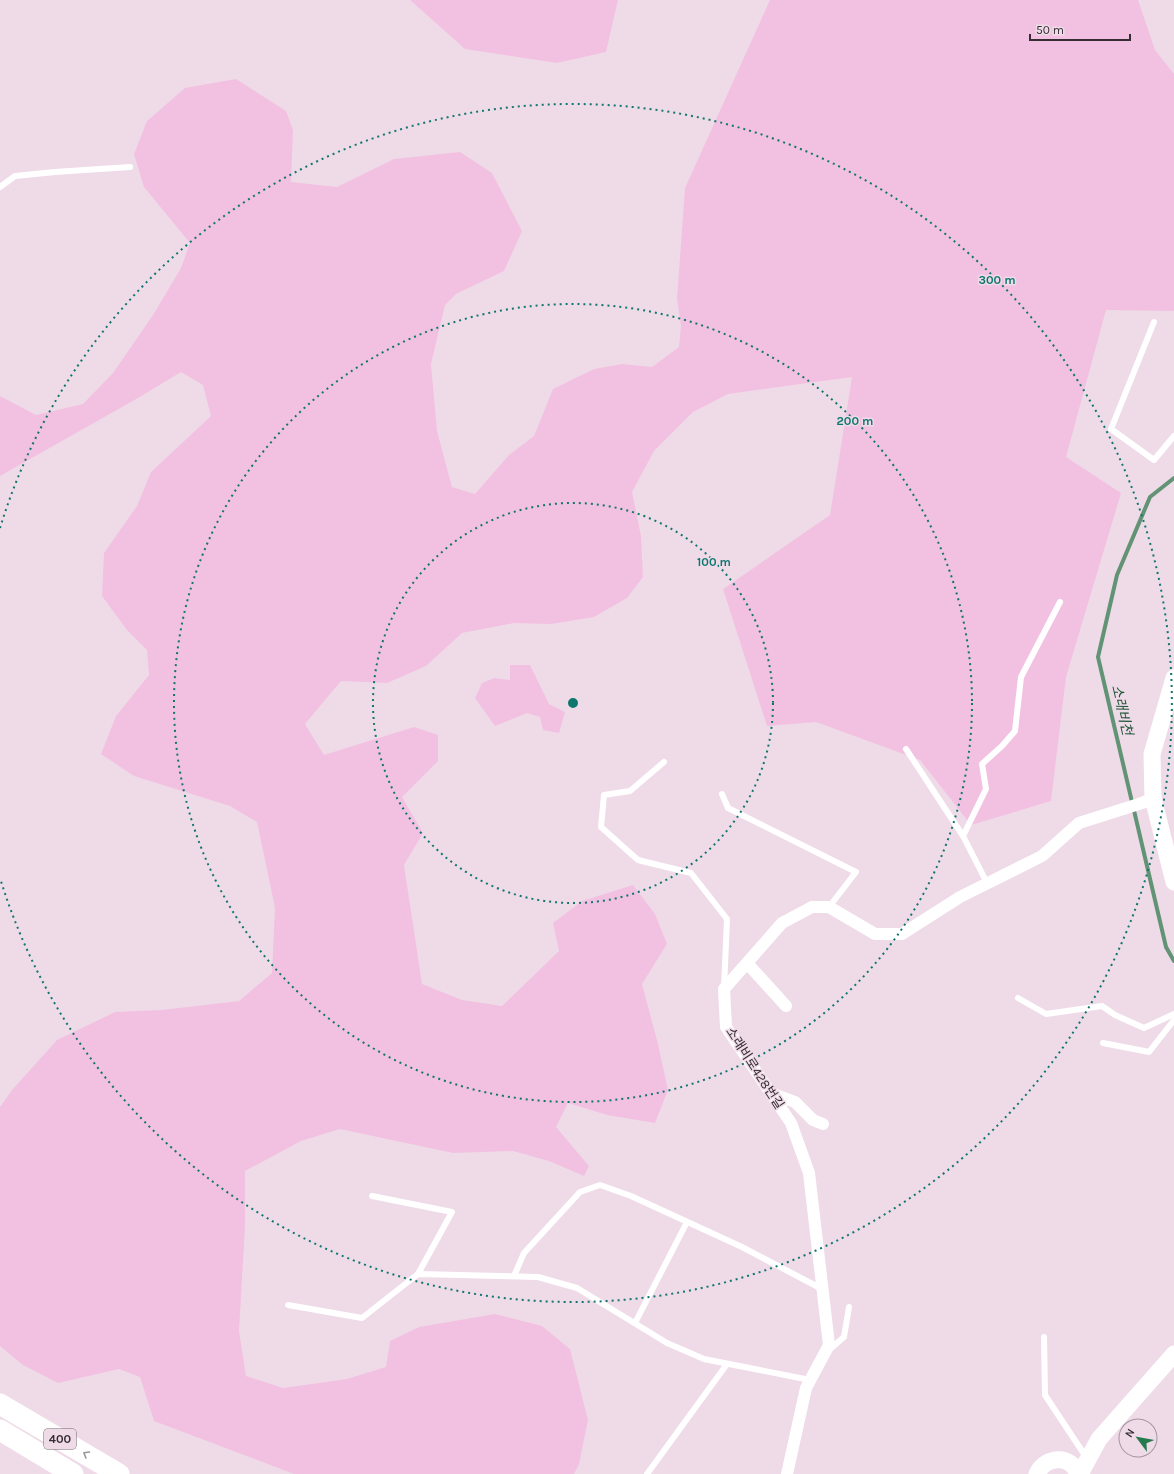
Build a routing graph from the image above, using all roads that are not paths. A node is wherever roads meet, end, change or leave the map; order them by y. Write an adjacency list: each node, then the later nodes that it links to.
1 (130, 167): 2 (lane)
2 (0, 187)
3 (1154, 322): 4 (lane)
4 (1174, 436)
5 (1060, 602): 11 (lane)
6 (1174, 678): 10 (street)
7 (906, 749): 11 (lane)
8 (664, 762): 16 (lane)
9 (722, 794): 14 (lane)
10 (1148, 800): 12 (street); 13 (street)
11 (963, 836): 13 (lane)
12 (1174, 882)
13 (987, 883): 14 (street)
14 (829, 907): 15 (street)
15 (747, 963): 16 (street); 18 (street)
16 (724, 989): 22 (street, 소래비로428번길)
17 (1018, 998): 19 (lane)
18 (786, 1006)
19 (1174, 1014)
20 (1174, 1020): 21 (lane)
21 (1102, 1043)
22 (771, 1093): 23 (street); 28 (street, 소래비로428번길)
23 (824, 1124)
24 (372, 1196): 26 (lane)
25 (687, 1222): 27 (lane); 28 (lane); 31 (lane)
26 (418, 1274): 27 (lane); 29 (lane)
27 (514, 1276): 31 (lane)
28 (822, 1289): 34 (street, 소래비로428번길)
29 (288, 1305)
30 (849, 1307): 34 (lane)
31 (635, 1323): 35 (lane)
32 (1044, 1337): 41 (lane)
33 (1174, 1354): 39 (street)
34 (823, 1357): 36 (street, 소래비로428번길)
35 (727, 1364): 36 (lane); 47 (lane)
36 (810, 1380): 48 (street, 소래비로428번길)
37 (5, 1405): 46 (highway, 400, one-way to 37)
38 (0, 1430): 45 (highway, 400)
39 (1099, 1439): 41 (street); 49 (street)
40 (0, 1441): 44 (highway)
41 (1082, 1451): 42 (street)
42 (1062, 1460): 43 (street); 49 (street)
43 (1037, 1473)
44 (68, 1474)
45 (73, 1474)
46 (119, 1474)
47 (647, 1474)
48 (787, 1474)
49 (1079, 1474)

